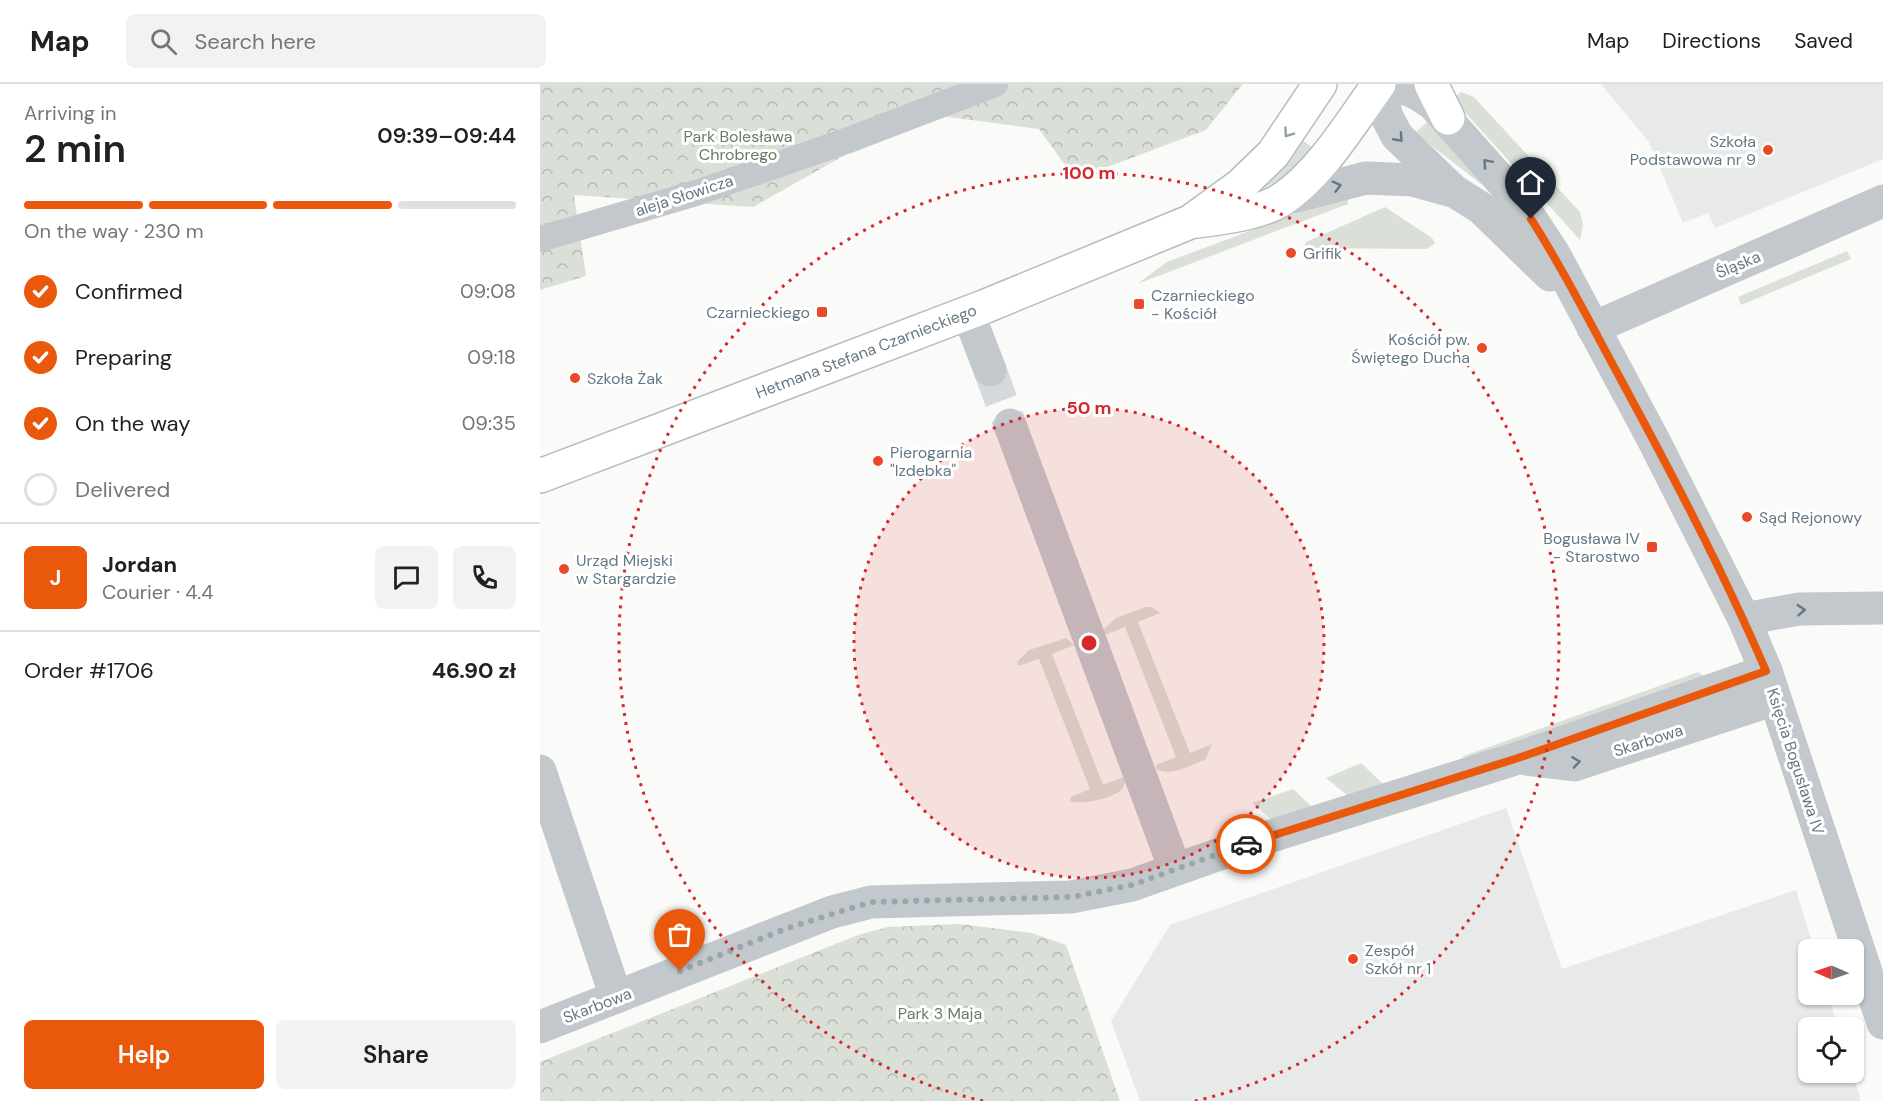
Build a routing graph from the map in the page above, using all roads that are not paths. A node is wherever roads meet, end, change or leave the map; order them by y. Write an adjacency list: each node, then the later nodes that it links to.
1 (995, 84): 12 (street, aleja Słowicza)
2 (1337, 84): 6 (street)
3 (1380, 84): 8 (street, Księcia Bogusława IV, one-way to 8); 9 (main road)
4 (1394, 84): 7 (street, Księcia Bogusława IV)
5 (1431, 84): 7 (main road)
6 (1314, 93): 11 (main road, one-way to 11)
7 (1448, 118): 14 (street, Księcia Bogusława IV, one-way to 7)
8 (1454, 191): 9 (street, one-way to 8); 14 (street, Księcia Bogusława IV)
9 (1281, 200): 11 (main road)
10 (1883, 201): 14 (street, Śląska)
11 (1190, 222): 13 (main road, Hetmana Stefana Czarnieckiego)
12 (540, 239)
13 (968, 313): 15 (street); 17 (main road, Hetmana Stefana Czarnieckiego)
14 (1590, 323): 19 (street, Księcia Bogusława IV)
15 (990, 370)
16 (1010, 425): 22 (street)
17 (540, 476)
18 (1883, 608): 19 (street, one-way to 18)
19 (1744, 619): 20 (street, Księcia Bogusława IV)
20 (1771, 685): 22 (street, Skarbowa); 24 (street, Księcia Bogusława IV)
21 (540, 771): 23 (street)
22 (1175, 869): 23 (street, Skarbowa)
23 (616, 998): 25 (street, Skarbowa)
24 (1883, 1023)
25 (540, 1027)

